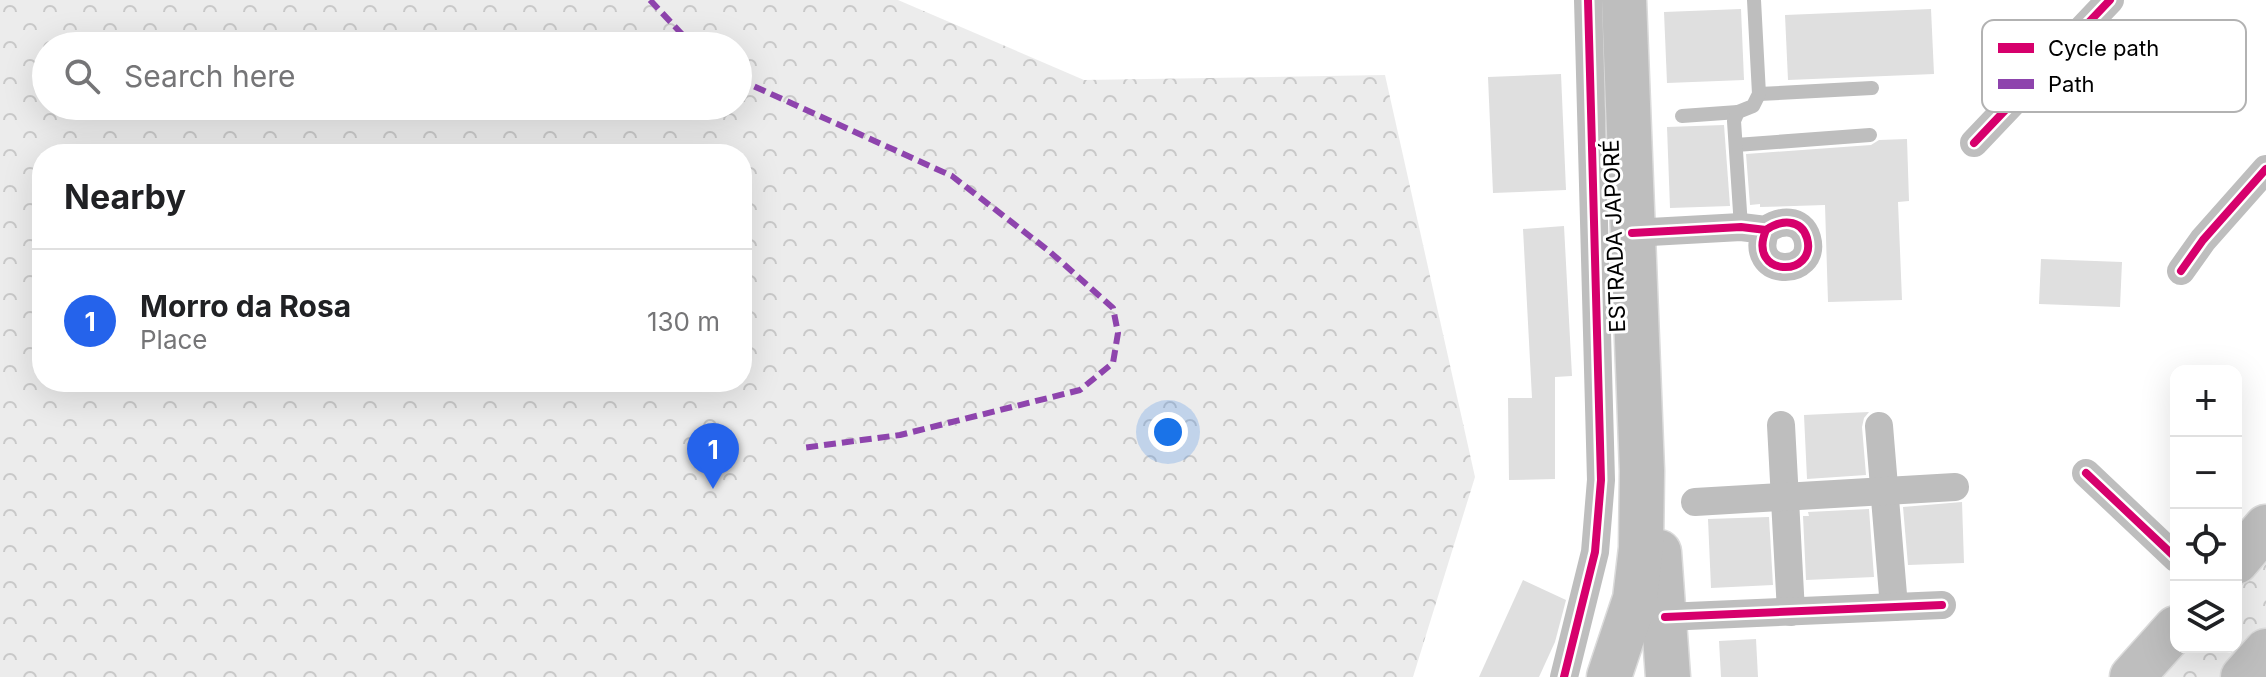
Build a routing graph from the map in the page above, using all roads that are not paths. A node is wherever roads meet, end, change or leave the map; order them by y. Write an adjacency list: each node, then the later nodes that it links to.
1 (1588, 0): 31 (street)
2 (1624, 0): 14 (main road, ESTRADA JAPORÉ)
3 (1754, 0): 5 (lane)
4 (1872, 88): 5 (lane)
5 (1759, 94): 6 (lane)
6 (1738, 112): 8 (lane); 11 (lane)
7 (2002, 112): 10 (street)
8 (1682, 116)
9 (1870, 135): 11 (lane)
10 (1974, 143)
11 (1736, 145): 13 (lane)
12 (2266, 169): 15 (street)
13 (1754, 229): 14 (street)
14 (1632, 233): 18 (main road, ESTRADA JAPORÉ)
15 (2181, 271)
16 (1781, 425): 22 (street)
17 (1879, 426): 21 (street)
18 (1642, 471): 28 (main road); 32 (main road, ESTRADA JAPORÉ)
19 (2086, 473): 24 (street)
20 (1955, 487): 21 (street)
21 (1883, 489): 22 (street); 26 (street)
22 (1785, 499): 23 (street); 27 (street)
23 (1695, 502)
24 (2170, 552)
25 (1942, 605): 26 (street)
26 (1894, 607): 27 (street)
27 (1791, 612): 28 (street)
28 (1665, 617): 33 (main road)
29 (2170, 635): 34 (main road)
30 (2266, 651): 35 (main road)
31 (1564, 677)
32 (1609, 677)
33 (1668, 677)
34 (2132, 677)
35 (2243, 677)

